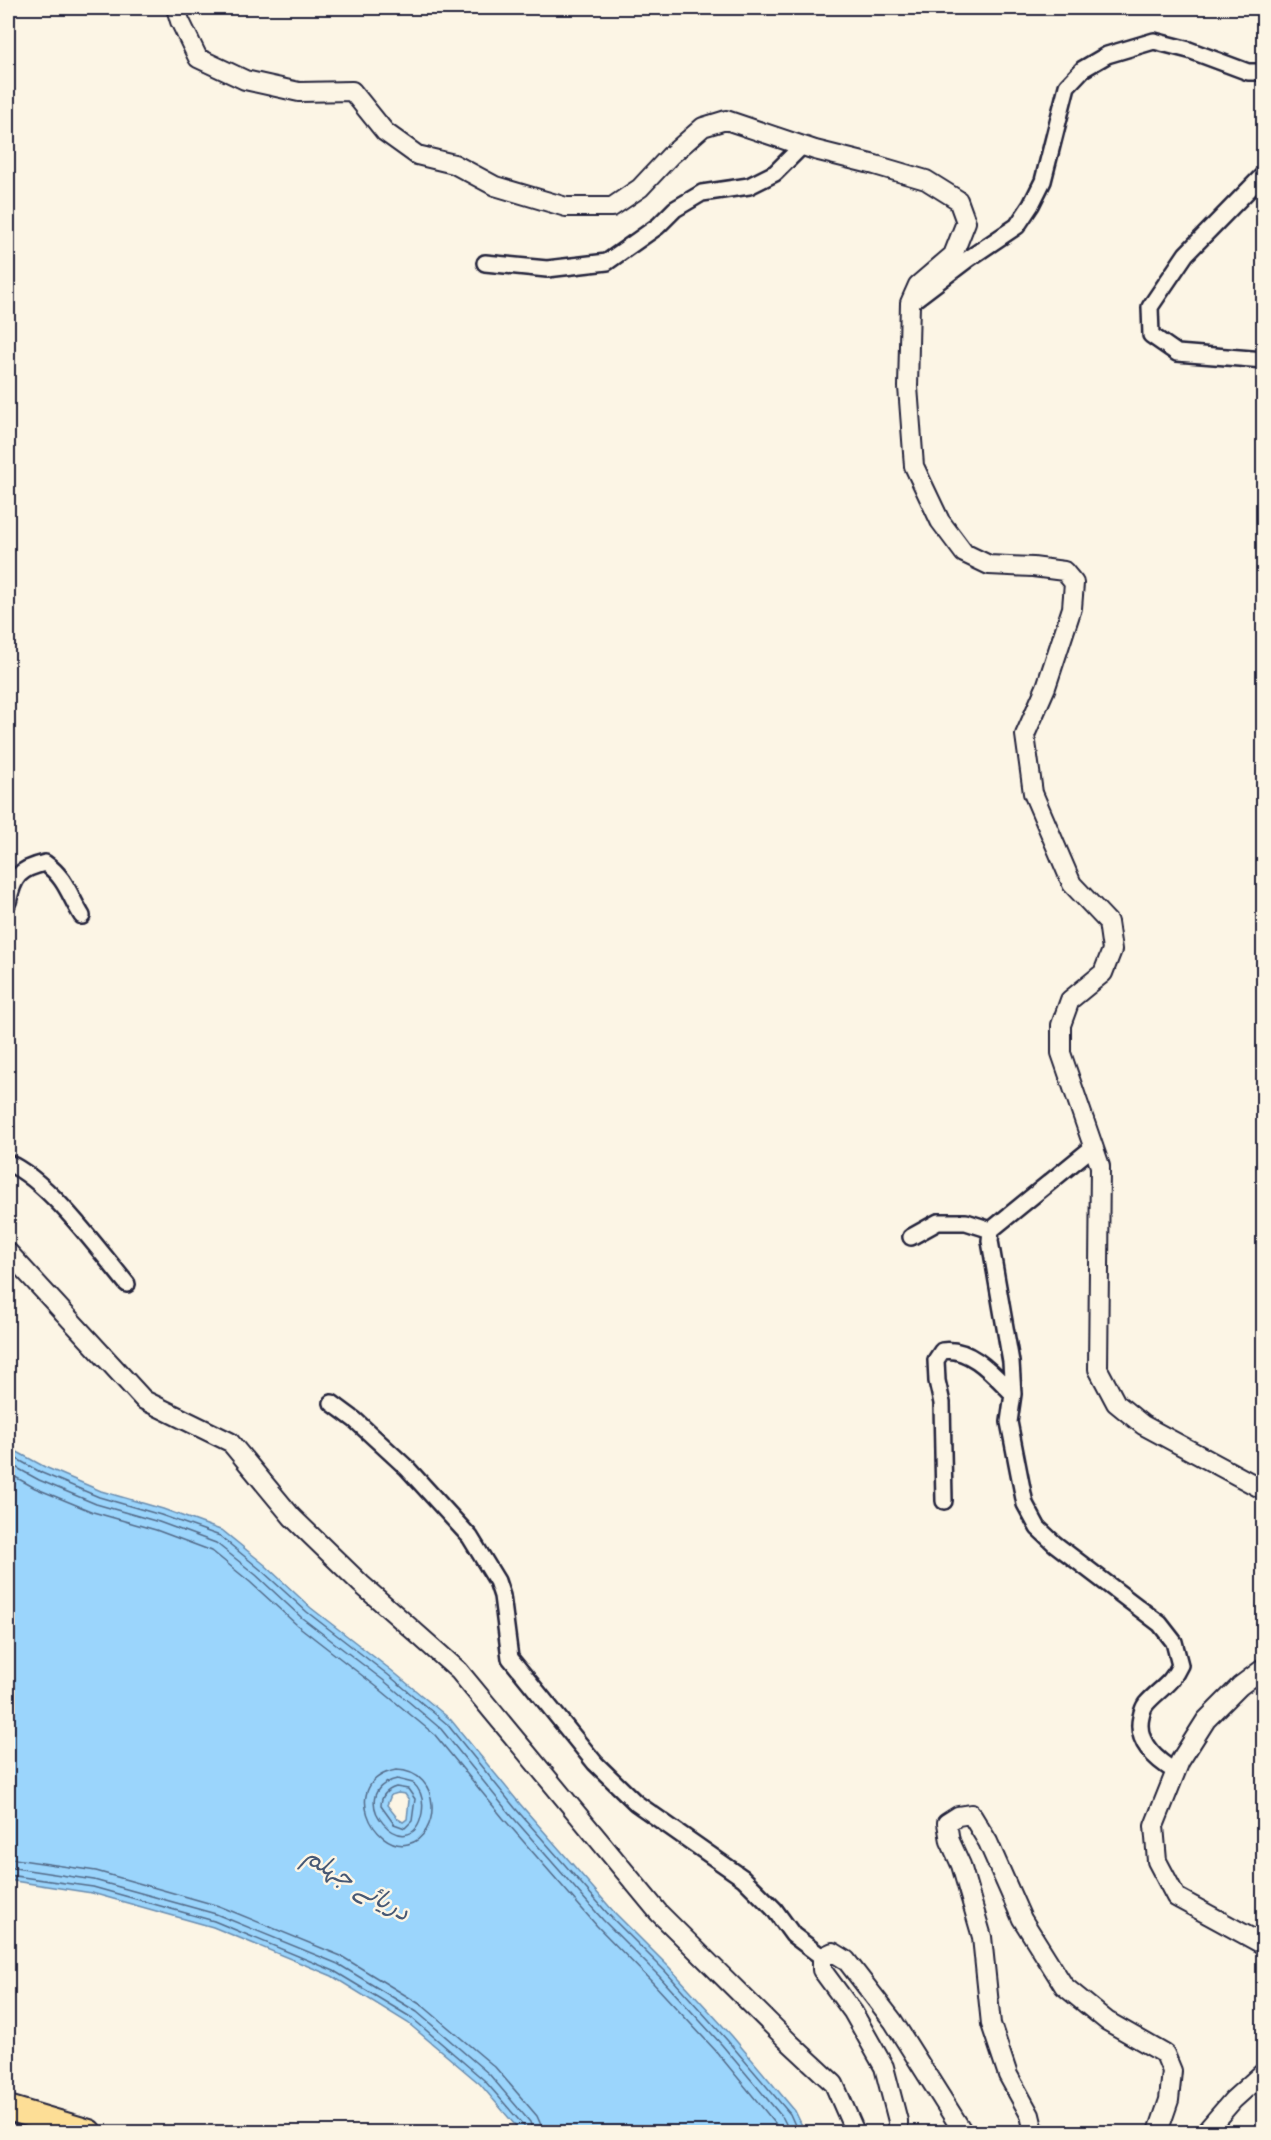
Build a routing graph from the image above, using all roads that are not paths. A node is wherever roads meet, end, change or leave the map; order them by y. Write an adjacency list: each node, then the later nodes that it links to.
1 (176, 8): 3 (street)
2 (1263, 72): 6 (street)
3 (802, 146): 5 (street); 6 (street)
4 (1263, 174): 7 (street)
5 (484, 262)
6 (910, 303): 10 (street)
7 (1263, 360)
8 (8, 902): 9 (street)
9 (82, 916)
10 (1094, 1148): 12 (street); 18 (street)
11 (8, 1163): 15 (street)
12 (990, 1230): 13 (street); 16 (street)
13 (911, 1237)
14 (8, 1252): 28 (street)
15 (127, 1284)
16 (1013, 1394): 19 (street); 21 (street)
17 (332, 1403): 23 (street)
18 (1263, 1490)
19 (944, 1501)
20 (1263, 1668): 21 (street)
21 (1176, 1772): 22 (street)
22 (1263, 1945)
23 (822, 1958): 29 (street); 30 (street)
24 (1263, 2072): 26 (street)
25 (8, 2108): 27 (highway)
26 (1208, 2131)
27 (90, 2133)
28 (855, 2133)
29 (898, 2133)
30 (963, 2133)
31 (1034, 2133): 32 (street)
32 (1158, 2133)

